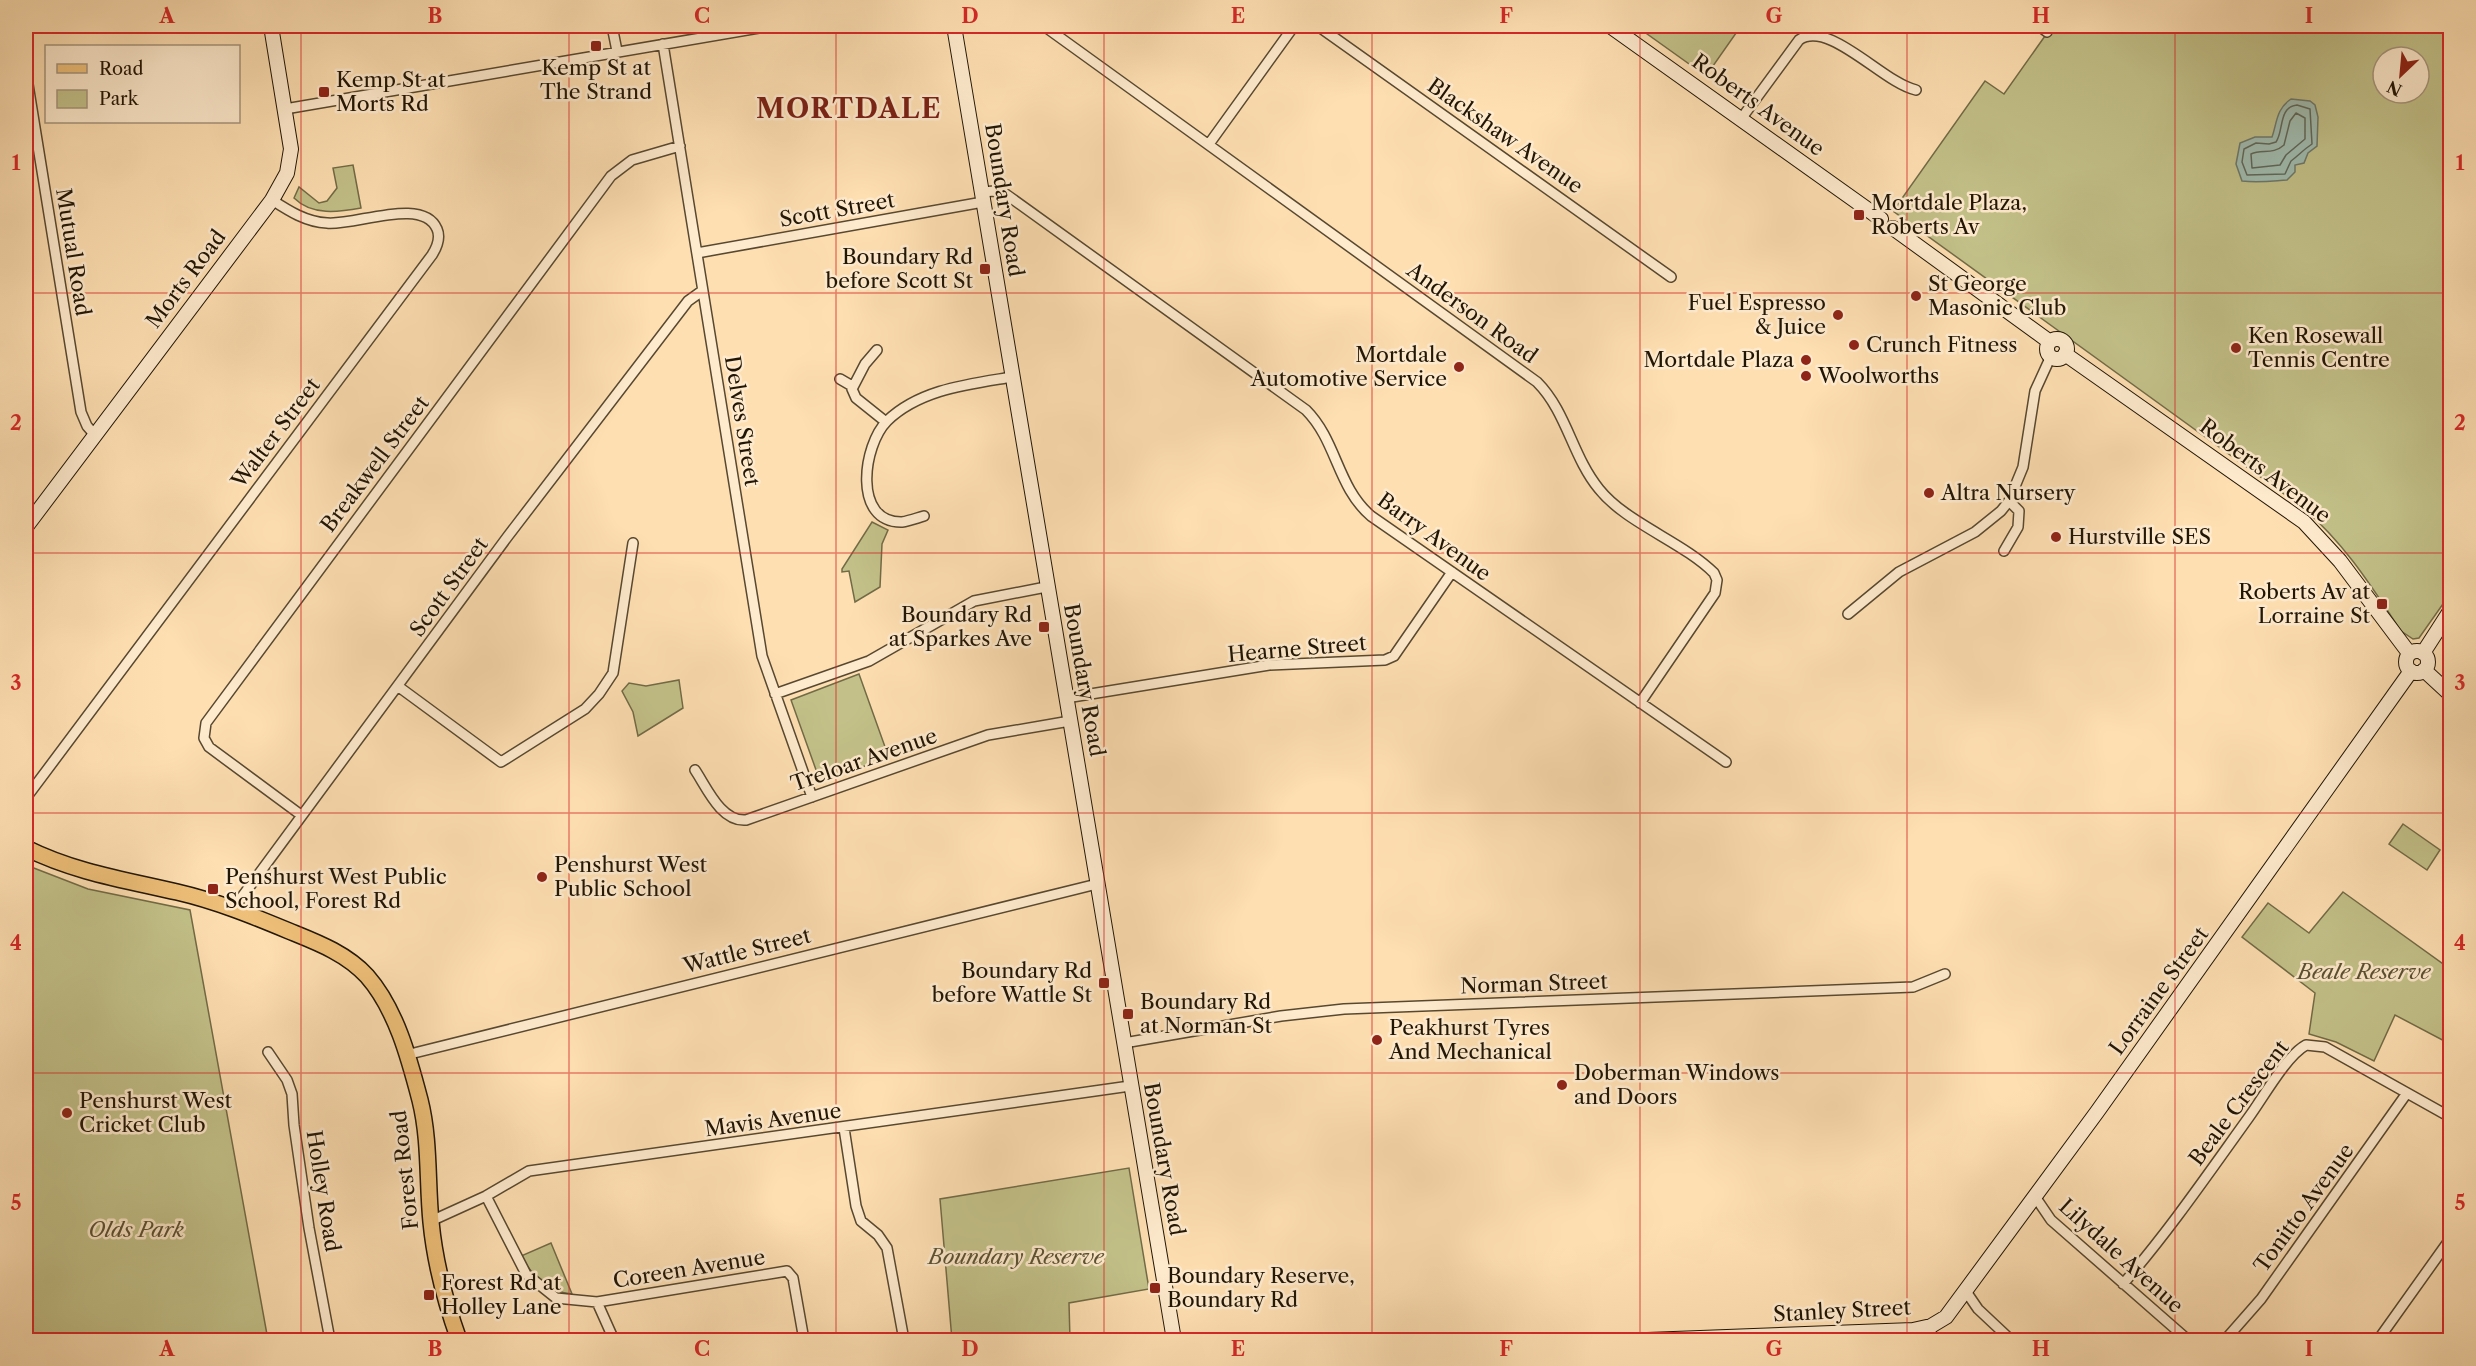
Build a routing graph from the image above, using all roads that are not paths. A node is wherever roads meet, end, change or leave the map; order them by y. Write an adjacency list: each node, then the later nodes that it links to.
1 (271, 26): 15 (street, Morts Road)
2 (612, 26): 12 (street)
3 (771, 26): 11 (street)
4 (954, 26): 19 (street, Boundary Road)
5 (1044, 26): 17 (street, Anderson Road)
6 (1294, 26): 17 (street)
7 (1318, 26): 22 (street, Blackshaw Avenue)
8 (1610, 26): 16 (street, Roberts Avenue)
9 (2039, 26): 10 (street)
10 (2047, 32)
11 (663, 44): 12 (street); 18 (street, Delves Street)
12 (617, 51): 15 (street)
13 (26, 72): 30 (street, Mutual Road)
14 (1916, 90): 16 (street)
15 (285, 109): 20 (street, Morts Road)
16 (1741, 119): 24 (street, Roberts Avenue)
17 (1209, 144): 46 (street, Anderson Road)
18 (680, 146): 21 (street, Delves Street); 52 (street, Breakwell Street)
19 (982, 197): 21 (street, Scott Street); 26 (street, Boundary Road); 36 (street, Barry Avenue)
20 (272, 200): 30 (street, Morts Road); 51 (street, Walter Street)
21 (698, 253): 23 (street, Delves Street)
22 (1671, 277)
23 (702, 291): 42 (street, Scott Street); 43 (street, Delves Street)
24 (2050, 349): 31 (street); 40 (street, Roberts Avenue)
25 (877, 350): 28 (street)
26 (1012, 377): 29 (street); 37 (street, Boundary Road)
27 (840, 379): 28 (street)
28 (852, 386): 29 (street)
29 (886, 422): 32 (street)
30 (94, 434): 33 (street, Morts Road)
31 (2009, 501): 35 (street); 39 (street)
32 (924, 516)
33 (26, 527)
34 (633, 543): 42 (street)
35 (2004, 551)
36 (1452, 572): 45 (street, Hearne Street); 46 (street, Barry Avenue)
37 (1046, 587): 43 (street); 45 (street, Boundary Road)
38 (2451, 611): 40 (street)
39 (1848, 614)
40 (2416, 653): 41 (street); 41 (street)
41 (2417, 671): 44 (street); 64 (street, Lorraine Street)
42 (399, 687): 52 (street, Scott Street)
43 (775, 694): 50 (street, Delves Street)
44 (2451, 694)
45 (1066, 699): 47 (street, Boundary Road)
46 (1640, 703): 48 (street, Barry Avenue)
47 (1070, 721): 50 (street, Treloar Avenue); 54 (street, Boundary Road)
48 (1726, 762)
49 (695, 770): 50 (street, Treloar Avenue)
50 (812, 797)
51 (26, 798)
52 (301, 815): 55 (street, Scott Street)
53 (26, 848): 55 (main road, Forest Road)
54 (1097, 884): 57 (street, Boundary Road); 59 (street, Wattle Street)
55 (233, 909): 59 (main road, Forest Road)
56 (1945, 974): 57 (street, Norman Street)
57 (1124, 1044): 60 (street, Boundary Road)
58 (268, 1052): 72 (street, Holley Road)
59 (406, 1055): 66 (main road, Forest Road)
60 (1130, 1086): 63 (street, Mavis Avenue); 77 (street, Boundary Road)
61 (2407, 1093): 62 (street, Beale Crescent); 68 (street, Beale Crescent); 82 (street, Tonitto Avenue)
62 (2451, 1117)
63 (844, 1128): 65 (street, Mavis Avenue); 76 (street)
64 (2034, 1195): 68 (street, Lilydale Avenue); 69 (street, Lorraine Street)
65 (486, 1196): 66 (street, Mavis Avenue); 70 (street)
66 (431, 1221): 73 (main road, Forest Road)
67 (2451, 1239): 83 (street)
68 (2123, 1284): 81 (street, Lilydale Avenue)
69 (1965, 1290): 71 (street, Lorraine Street); 80 (street)
70 (597, 1302): 74 (street); 75 (street, Coreen Avenue)
71 (1931, 1326): 78 (street, Stanley Street); 79 (street)
72 (330, 1341)
73 (459, 1341)
74 (614, 1341)
75 (804, 1341)
76 (904, 1341)
77 (1174, 1341)
78 (1647, 1341)
79 (1931, 1341)
80 (2011, 1341)
81 (2188, 1341)
82 (2225, 1341)
83 (2378, 1341)

